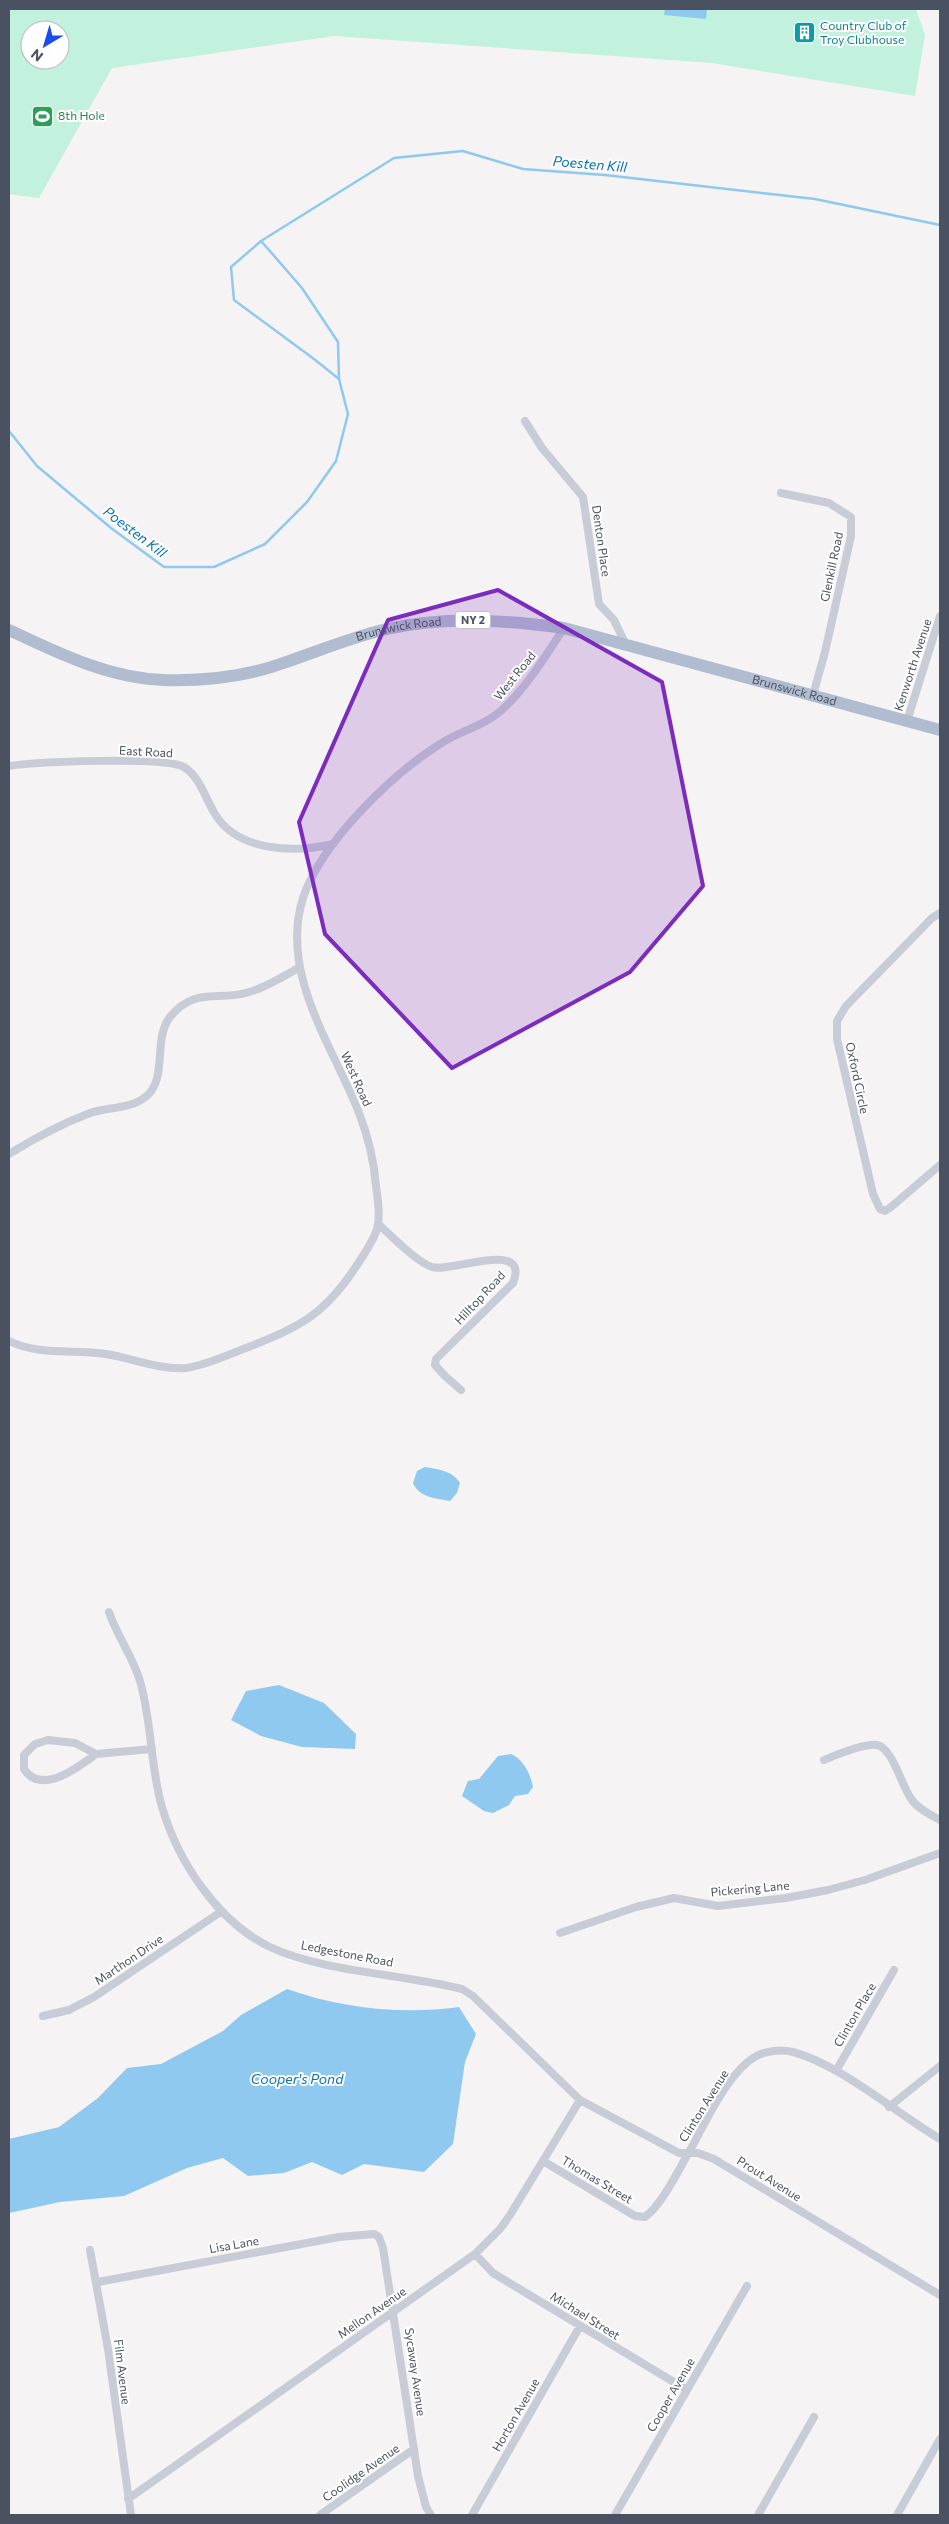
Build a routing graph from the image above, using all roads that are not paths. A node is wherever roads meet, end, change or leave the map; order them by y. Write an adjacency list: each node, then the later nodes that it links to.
1 (525, 421): 6 (street, Denton Place)
2 (781, 493): 7 (street, Glenkill Road)
3 (940, 616): 8 (street, Kenworth Avenue)
4 (564, 628): 5 (main road, Brunswick Road / NY 2); 6 (main road, Brunswick Road / NY 2); 11 (street, West Road)
5 (9, 630)
6 (626, 645): 7 (main road, Brunswick Road / NY 2)
7 (813, 695): 8 (main road, Brunswick Road / NY 2)
8 (906, 721): 9 (main road, Brunswick Road / NY 2)
9 (940, 730)
10 (9, 766): 11 (street, East Road)
11 (333, 844): 13 (street, West Road)
12 (940, 913): 15 (street, Oxford Circle)
13 (300, 967): 14 (street); 16 (street, West Road)
14 (9, 1154)
15 (940, 1165)
16 (378, 1224): 17 (street, West Road); 18 (street, Hilltop Road)
17 (9, 1341)
18 (461, 1390)
19 (109, 1612): 20 (street, Ledgestone Road)
20 (152, 1749): 21 (street); 25 (street, Ledgestone Road)
21 (96, 1754): 21 (street)
22 (824, 1760): 23 (street)
23 (940, 1820)
24 (940, 1853): 26 (street, Pickering Lane)
25 (222, 1911): 28 (street, Marthon Drive); 31 (street, Ledgestone Road)
26 (560, 1933)
27 (894, 1970): 30 (street, Clinton Place)
28 (43, 2016)
29 (940, 2066): 32 (street)
30 (836, 2071): 32 (street, Clinton Avenue); 34 (street, Clinton Avenue)
31 (580, 2100): 34 (street, Prout Avenue); 35 (street, Mellon Avenue)
32 (889, 2107): 33 (street, Clinton Avenue)
33 (940, 2139)
34 (688, 2153): 36 (street, Clinton Avenue); 42 (street, Prout Avenue)
35 (543, 2161): 36 (street, Thomas Street); 39 (street, Mellon Avenue)
36 (640, 2218)
37 (374, 2234): 40 (street, Lisa Lane); 43 (street, Sycaway Avenue)
38 (90, 2250): 40 (street, Film Avenue)
39 (475, 2254): 43 (street, Mellon Avenue); 44 (street, Michael Street)
40 (98, 2282): 50 (street, Film Avenue)
41 (747, 2286): 45 (street, Cooper Avenue)
42 (940, 2295)
43 (394, 2311): 48 (street, Sycaway Avenue); 50 (street, Mellon Avenue)
44 (580, 2326): 45 (street, Michael Street); 54 (street, Horton Avenue)
45 (687, 2390): 55 (street, Cooper Avenue)
46 (814, 2417): 56 (street)
47 (940, 2439): 49 (street)
48 (414, 2448): 52 (street, Coolidge Avenue); 53 (street, Sycaway Avenue)
49 (938, 2449): 57 (street)
50 (128, 2499): 51 (street)
51 (131, 2515)
52 (320, 2515)
53 (431, 2515)
54 (472, 2515)
55 (615, 2515)
56 (758, 2515)
57 (897, 2515)

